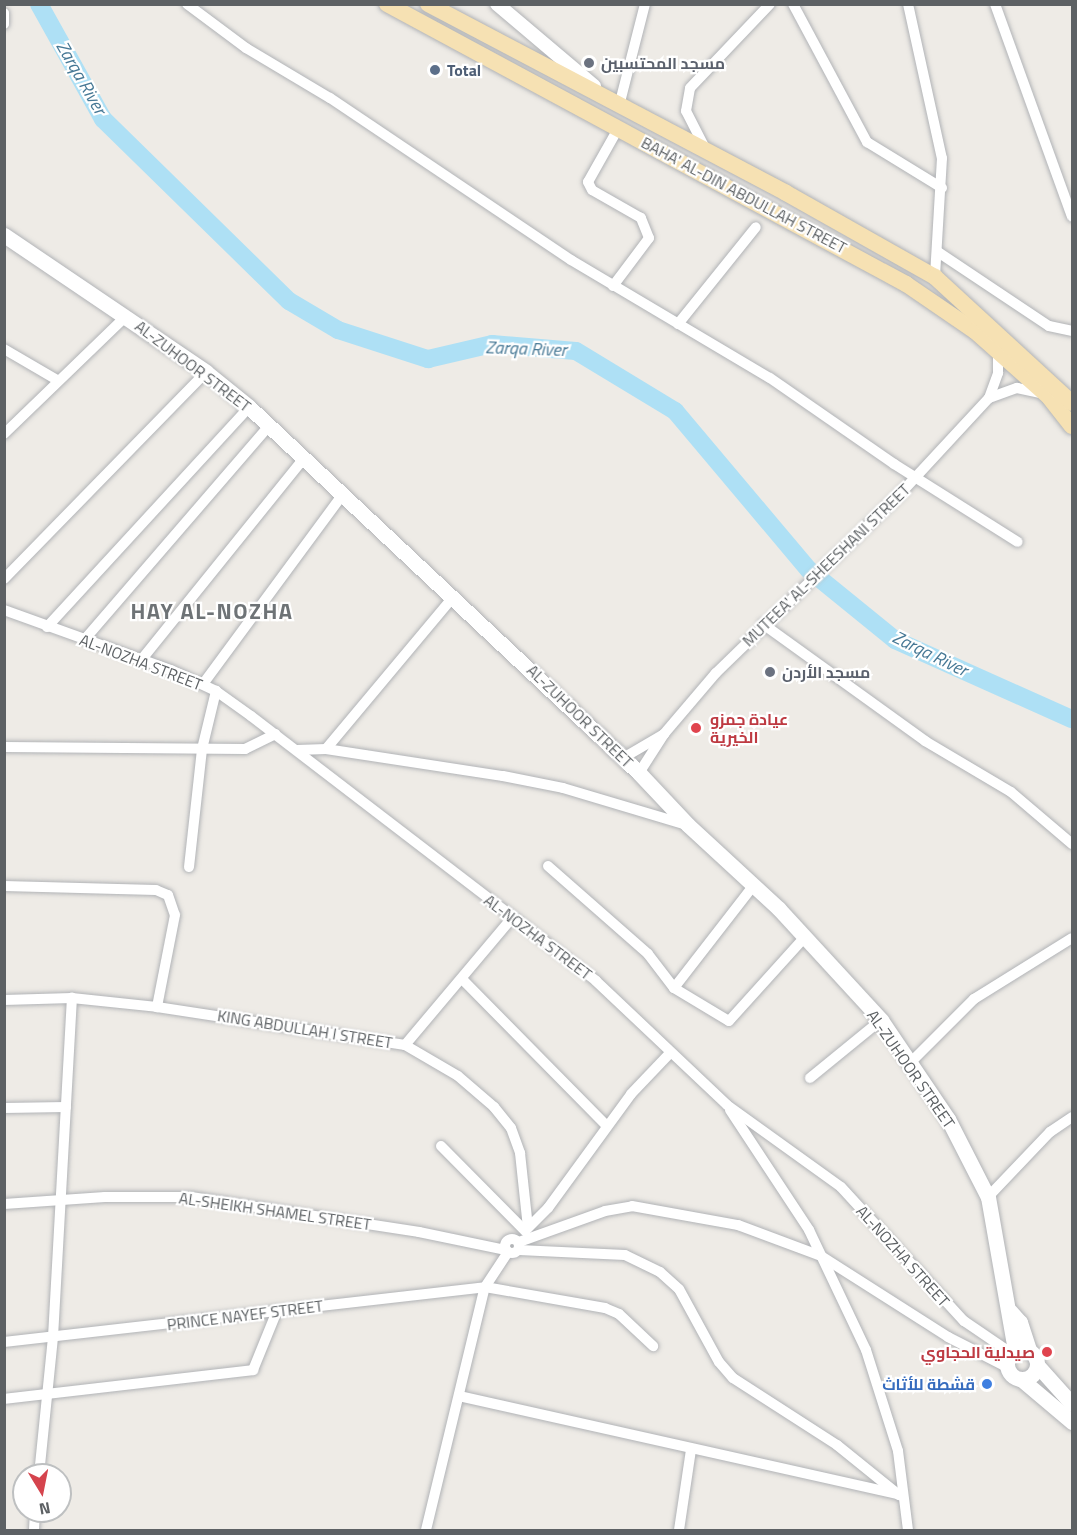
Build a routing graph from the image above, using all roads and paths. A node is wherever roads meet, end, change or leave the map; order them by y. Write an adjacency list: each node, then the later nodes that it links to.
1 (187, 4): 23 (street)
2 (387, 4): 13 (main road, BAHA' AL-DIN ABDULLAH STREET)
3 (428, 4): 12 (main road, BAHA' AL-DIN ABDULLAH STREET)
4 (497, 4): 12 (street)
5 (645, 4): 12 (street)
6 (770, 4): 14 (street)
7 (793, 4): 15 (street)
8 (908, 4): 15 (street)
9 (995, 4): 16 (street)
10 (4, 13): 11 (street)
11 (4, 24)
12 (616, 105): 14 (main road, BAHA' AL-DIN ABDULLAH STREET)
13 (619, 127): 20 (main road, BAHA' AL-DIN ABDULLAH STREET); 23 (street)
14 (707, 152): 18 (main road, BAHA' AL-DIN ABDULLAH STREET)
15 (942, 188): 21 (street)
16 (1072, 217)
17 (756, 227): 25 (street)
18 (847, 227): 20 (main road); 22 (main road, BAHA' AL-DIN ABDULLAH STREET)
19 (4, 235): 24 (main road, AL-ZUHOOR STREET)
20 (835, 244): 28 (main road, BAHA' AL-DIN ABDULLAH STREET)
21 (938, 252): 22 (street); 26 (street)
22 (935, 277): 31 (main road, BAHA' AL-DIN ABDULLAH STREET)
23 (613, 286): 25 (street)
24 (126, 316): 29 (main road, AL-ZUHOOR STREET); 30 (street)
25 (678, 324): 39 (street)
26 (1072, 331)
27 (4, 349): 30 (street)
28 (998, 353): 31 (main road, BAHA' AL-DIN ABDULLAH STREET); 32 (street, MUTEEA' AL-SHEESHANI STREET)
29 (206, 372): 34 (main road, AL-ZUHOOR STREET); 42 (street)
30 (57, 380): 37 (street)
31 (1060, 393): 32 (street, MUTEEA' AL-SHEESHANI STREET); 33 (main road, BAHA' AL-DIN ABDULLAH STREET); 36 (main road, BAHA' AL-DIN ABDULLAH STREET)
32 (989, 398): 39 (street, MUTEEA' AL-SHEESHANI STREET)
33 (1072, 403)
34 (249, 407): 35 (main road, AL-ZUHOOR STREET); 46 (street)
35 (269, 426): 38 (main road, AL-ZUHOOR STREET); 47 (street)
36 (1072, 426)
37 (4, 434)
38 (304, 458): 40 (main road, AL-ZUHOOR STREET); 48 (street)
39 (916, 478): 41 (street); 45 (street, MUTEEA' AL-SHEESHANI STREET)
40 (343, 494): 43 (main road, AL-ZUHOOR STREET); 49 (street)
41 (1018, 542)
42 (4, 579)
43 (453, 597): 55 (street); 57 (main road, AL-ZUHOOR STREET)
44 (4, 610): 46 (street, AL-NOZHA STREET)
45 (767, 620): 52 (street, MUTEEA' AL-SHEESHANI STREET); 60 (street)
46 (47, 627): 47 (street, AL-NOZHA STREET)
47 (85, 639): 48 (street, AL-NOZHA STREET)
48 (142, 659): 49 (street, AL-NOZHA STREET)
49 (203, 684): 50 (street, AL-NOZHA STREET)
50 (216, 691): 51 (street, AL-NOZHA STREET); 54 (street)
51 (276, 734): 54 (street); 56 (street, AL-NOZHA STREET)
52 (664, 734): 57 (street, MUTEEA' AL-SHEESHANI STREET); 58 (street, MUTEEA' AL-SHEESHANI STREET)
53 (4, 747): 54 (street)
54 (202, 749): 62 (street)
55 (326, 749): 56 (street); 59 (street)
56 (297, 750): 65 (street, AL-NOZHA STREET)
57 (623, 758): 58 (main road, AL-ZUHOOR STREET)
58 (639, 773): 59 (main road, AL-ZUHOOR STREET)
59 (688, 825): 63 (main road, AL-ZUHOOR STREET)
60 (1072, 844)
61 (549, 866): 69 (street)
62 (189, 867)
63 (754, 885): 66 (main road, AL-ZUHOOR STREET); 69 (street)
64 (4, 886): 72 (street)
65 (512, 918): 68 (street); 75 (street, AL-NOZHA STREET)
66 (805, 937): 69 (street); 73 (main road, AL-ZUHOOR STREET)
67 (1072, 938): 76 (street)
68 (462, 980): 74 (street); 82 (street)
69 (674, 988)
70 (72, 998): 71 (street, KING ABDULLAH I STREET); 72 (street, KING ABDULLAH I STREET); 79 (street)
71 (4, 1000)
72 (157, 1007): 74 (street, KING ABDULLAH I STREET)
73 (881, 1020): 76 (main road, AL-ZUHOOR STREET); 77 (street)
74 (405, 1044): 87 (street, KING ABDULLAH I STREET)
75 (670, 1053): 78 (street, AL-NOZHA STREET); 82 (street)
76 (910, 1063): 84 (main road, AL-ZUHOOR STREET)
77 (810, 1078)
78 (727, 1105): 89 (street); 95 (street, AL-NOZHA STREET)
79 (66, 1107): 80 (street); 85 (street)
80 (4, 1108)
81 (1072, 1117): 84 (street)
82 (607, 1126): 87 (street)
83 (441, 1146): 87 (street)
84 (988, 1197): 95 (main road, AL-ZUHOOR STREET)
85 (61, 1200): 86 (street, AL-SHEIKH SHAMEL STREET); 88 (street, AL-SHEIKH SHAMEL STREET); 92 (street)
86 (4, 1204)
87 (526, 1229): 88 (street)
88 (514, 1247): 89 (street); 90 (street); 105 (street, AL-SHEIKH SHAMEL STREET)
89 (821, 1256): 95 (street); 105 (street)
90 (485, 1287): 91 (street, PRINCE NAYEF STREET); 94 (street, PRINCE NAYEF STREET); 99 (street)
91 (277, 1311): 92 (street, PRINCE NAYEF STREET); 98 (street)
92 (53, 1337): 93 (street, PRINCE NAYEF STREET); 98 (street)
93 (4, 1342)
94 (653, 1346)
95 (1015, 1355): 96 (main road, AL-ZUHOOR STREET); 97 (main road)
96 (1037, 1365): 97 (main road); 101 (main road, AL-ZUHOOR STREET)
97 (1021, 1379): 102 (main road)
98 (46, 1394): 100 (street); 104 (street)
99 (459, 1396): 103 (street); 106 (street)
100 (4, 1399)
101 (1072, 1404)
102 (1072, 1422)
103 (691, 1450): 105 (street); 107 (street)
104 (40, 1463)
105 (902, 1495): 108 (street)
106 (426, 1530)
107 (679, 1530)
108 (908, 1530)

